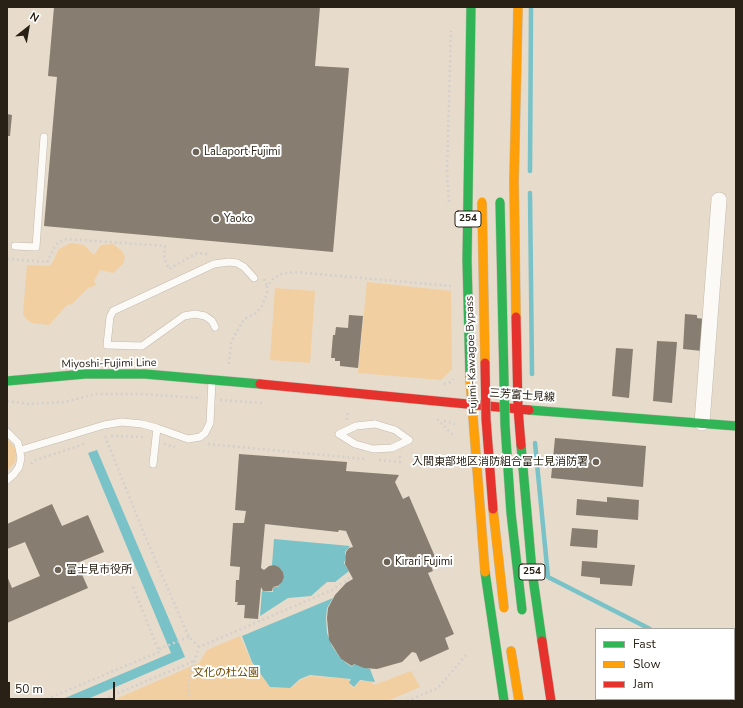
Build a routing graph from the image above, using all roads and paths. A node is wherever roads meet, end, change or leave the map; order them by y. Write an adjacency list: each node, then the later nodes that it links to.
1 (472, 7): 19 (main road, 254)
2 (518, 7): 20 (main road, 254)
3 (44, 137): 7 (lane)
4 (482, 198): 43 (main road, Fujimi-Kawagoe Bypass / 254, bridge)
5 (500, 198): 44 (main road, 254, bridge)
6 (719, 200): 24 (street)
7 (15, 246)
8 (7, 259): 9 (path)
9 (169, 269)
10 (254, 278): 12 (lane)
11 (457, 287): 13 (path)
12 (216, 327)
13 (229, 367)
14 (212, 379): 15 (main road, Miyoshi-Fujimi Line); 16 (lane); 19 (main road, 三芳富士見線)
15 (7, 381)
16 (212, 399): 17 (path); 18 (path); 27 (lane)
17 (7, 401)
18 (269, 404)
19 (471, 405): 20 (main road, 三芳富士見線); 56 (main road, 254)
20 (518, 408): 24 (main road, 三芳富士見線); 58 (main road, 254)
21 (341, 410): 22 (path)
22 (356, 411)
23 (430, 417): 25 (path)
24 (702, 423): 26 (main road, 三芳富士見線)
25 (456, 424)
26 (736, 426)
27 (157, 428): 32 (lane); 36 (lane)
28 (7, 432): 36 (lane)
29 (339, 434): 29 (lane)
30 (105, 436): 31 (path); 32 (path); 45 (path)
31 (98, 439)
32 (155, 440): 35 (path); 38 (lane)
33 (85, 443): 39 (path)
34 (204, 447): 37 (path)
35 (180, 448)
36 (21, 450): 40 (lane)
37 (400, 462)
38 (153, 464)
39 (28, 470)
40 (7, 480)
41 (352, 576): 47 (path)
42 (132, 584): 48 (path)
43 (505, 612)
44 (523, 614)
45 (189, 637): 47 (path); 48 (path)
46 (510, 644): 57 (main road)
47 (200, 646): 50 (path)
48 (159, 650): 52 (path)
49 (467, 654): 55 (path)
50 (194, 661): 51 (path); 54 (path)
51 (103, 700): 53 (path)
52 (42, 701)
53 (99, 701)
54 (191, 701)
55 (408, 701)
56 (504, 701)
57 (519, 701)
58 (551, 701)

